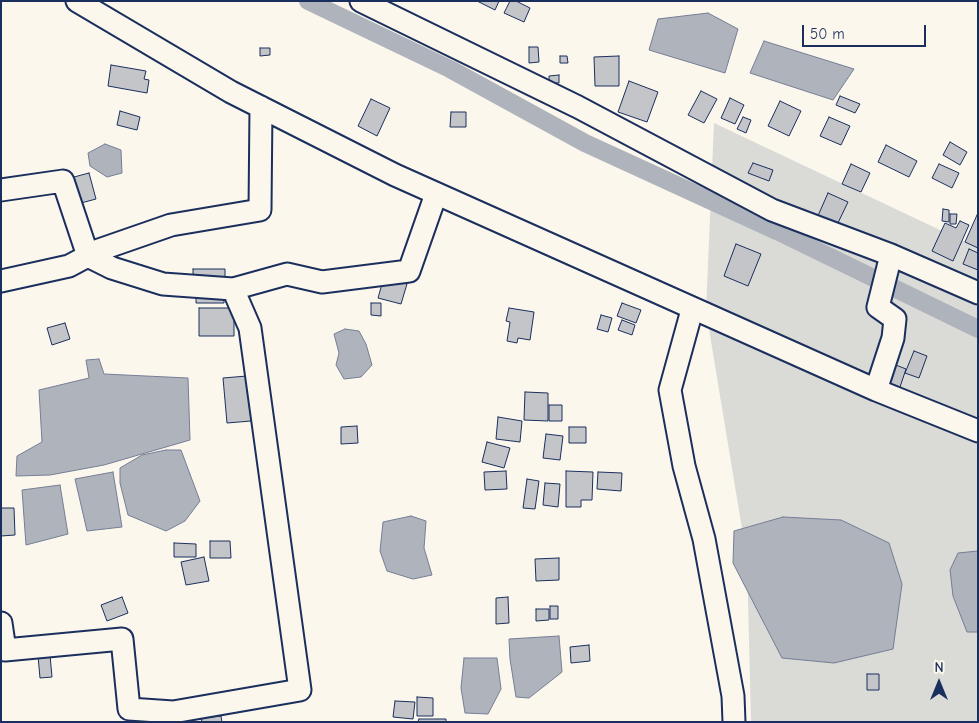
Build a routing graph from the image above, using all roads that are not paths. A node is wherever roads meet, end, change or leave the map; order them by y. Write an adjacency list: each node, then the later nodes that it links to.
1 (78, 1): 3 (street)
2 (361, 1): 6 (street)
3 (261, 108): 5 (street); 7 (street)
4 (1, 190): 7 (street)
5 (436, 194): 9 (street); 11 (street)
6 (891, 255): 10 (street); 12 (street)
7 (88, 256): 8 (street); 9 (street)
8 (1, 281)
9 (233, 289): 14 (street)
10 (978, 293)
11 (692, 310): 12 (street); 15 (street)
12 (876, 390): 13 (street)
13 (978, 430)
14 (1, 623)
15 (734, 722)

